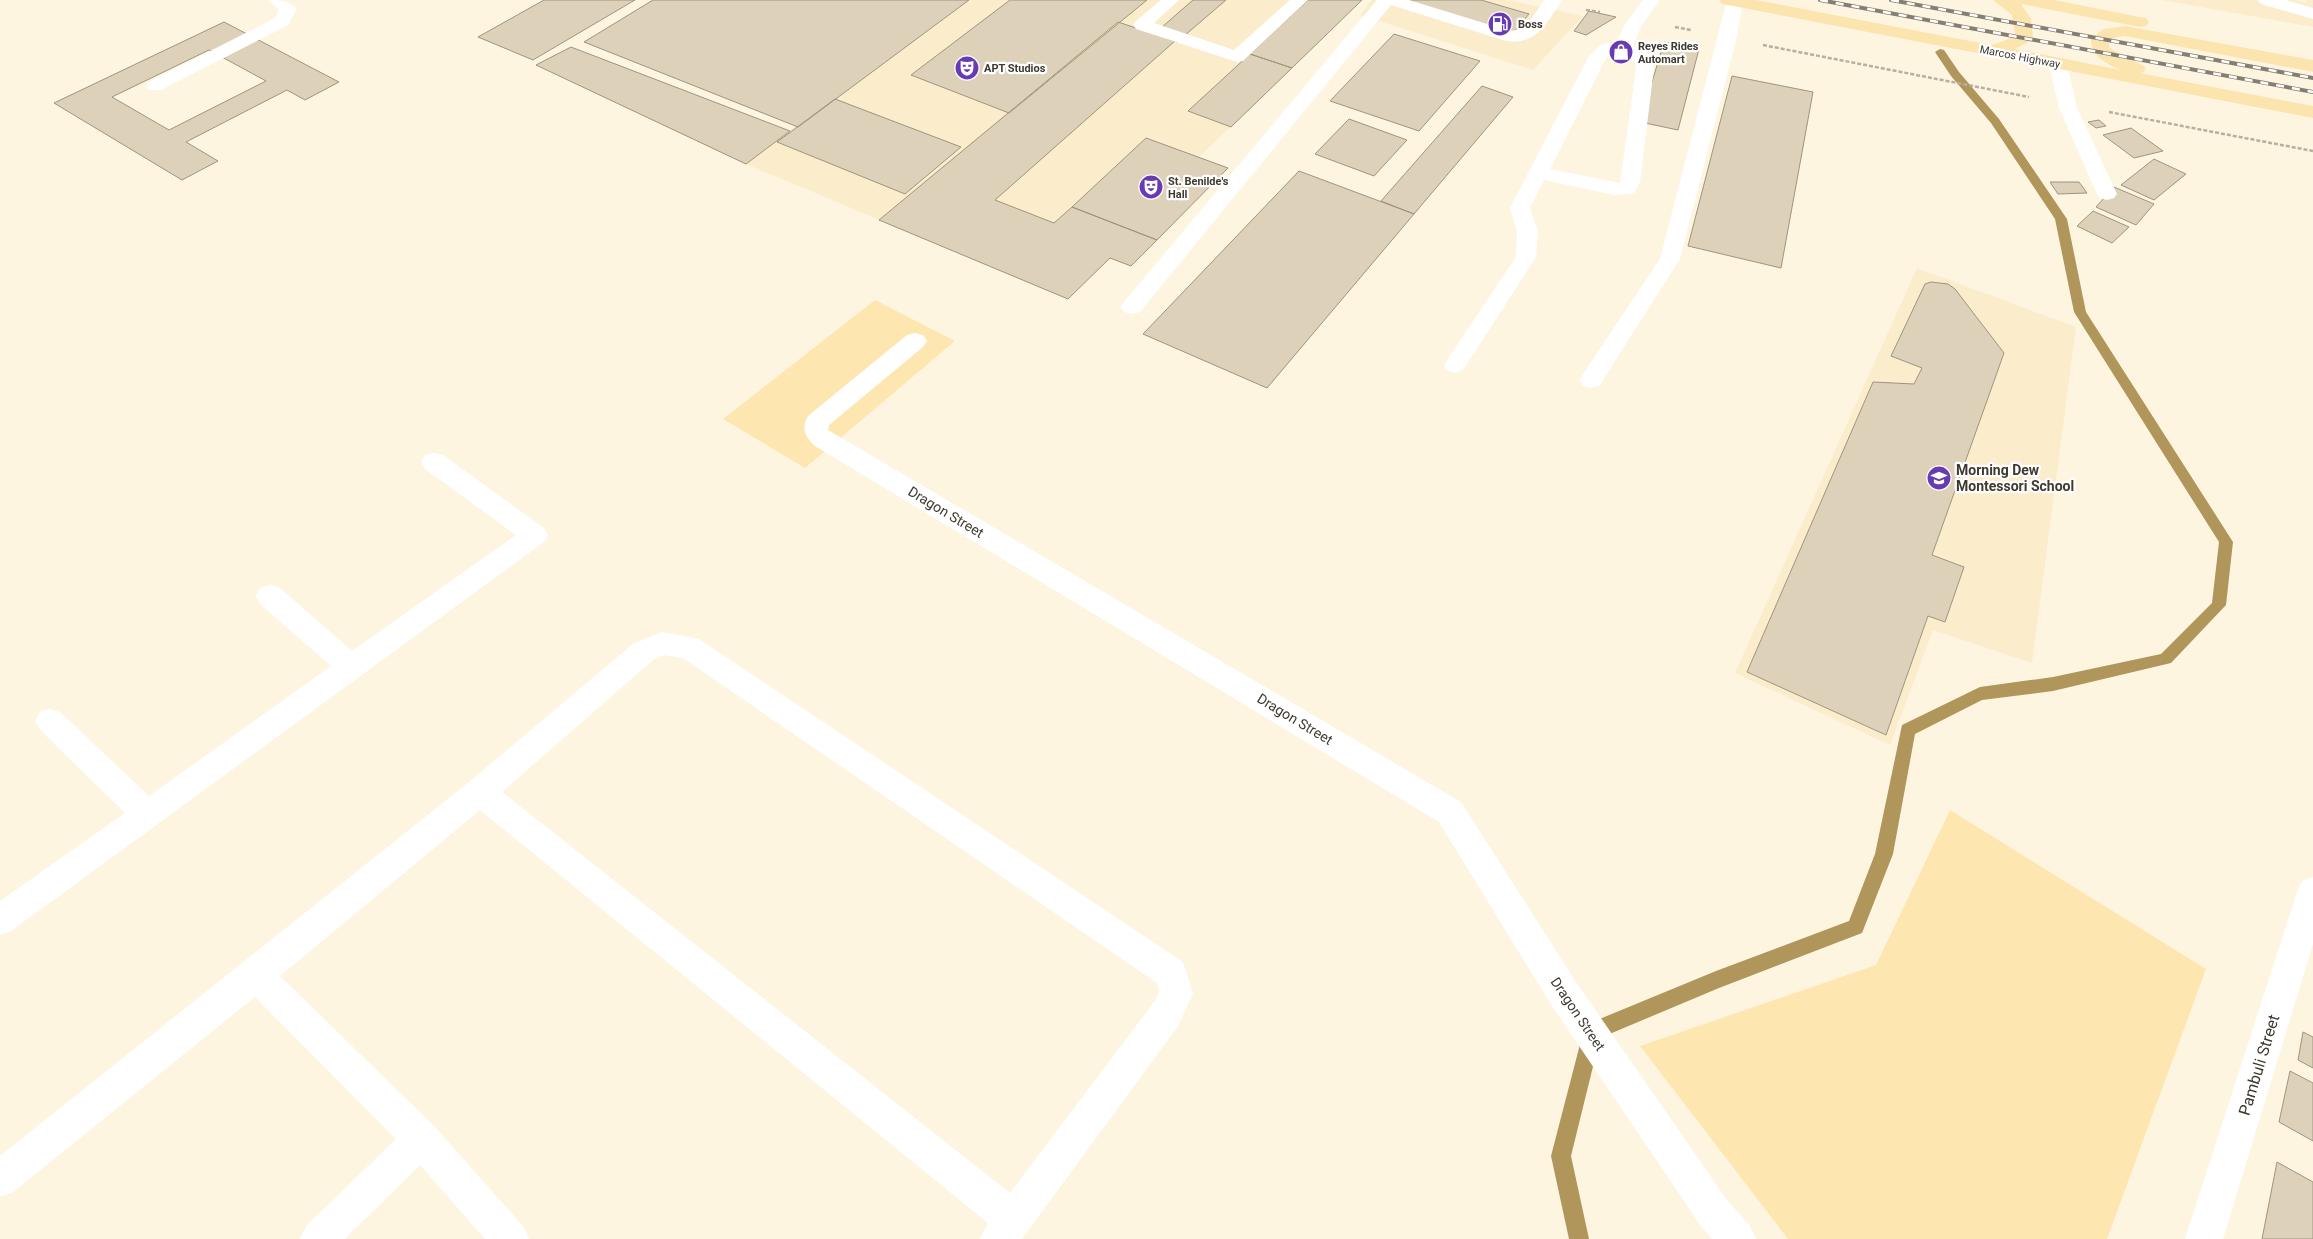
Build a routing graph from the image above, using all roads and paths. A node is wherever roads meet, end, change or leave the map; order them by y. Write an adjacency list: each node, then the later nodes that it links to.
1 (276, 0): 20 (lane)
2 (1171, 0): 3 (lane)
3 (1300, 0)
4 (1386, 0): 27 (lane)
5 (1391, 0): 10 (lane)
6 (1652, 0): 13 (lane)
7 (2002, 0): 16 (main road)
8 (2026, 0): 17 (main road)
9 (2267, 0): 12 (street)
10 (1553, 1): 13 (path)
11 (1731, 1): 14 (lane); 16 (main road, Marcos Highway)
12 (2313, 14)
13 (1638, 20): 14 (path); 15 (lane)
14 (1728, 38): 22 (path); 30 (lane)
15 (1623, 48): 25 (lane); 25 (lane)
16 (1989, 51): 18 (main road, Marcos Highway)
17 (2313, 55)
18 (2058, 64): 22 (lane); 23 (main road, Marcos Highway)
19 (2313, 66): 21 (main road)
20 (155, 86)
21 (2313, 102)
22 (2066, 104): 24 (path); 26 (lane)
23 (2313, 112)
24 (2313, 151)
25 (1539, 173): 29 (lane)
26 (2107, 194)
27 (1132, 307)
28 (915, 341): 45 (street, Dragon Street)
29 (1455, 365)
30 (1591, 380)
31 (434, 462): 33 (street)
32 (270, 596): 33 (street)
33 (351, 667): 36 (street)
34 (50, 721): 36 (street)
35 (480, 792): 39 (street); 42 (street); 42 (street)
36 (147, 814): 38 (street)
37 (2313, 892): 46 (street, Pambuli Street)
38 (0, 920)
39 (256, 975): 40 (street); 41 (street)
40 (421, 1139): 43 (street); 44 (street)
41 (0, 1179)
42 (1006, 1229)
43 (319, 1239)
44 (510, 1239)
45 (1737, 1239)
46 (2204, 1239)

